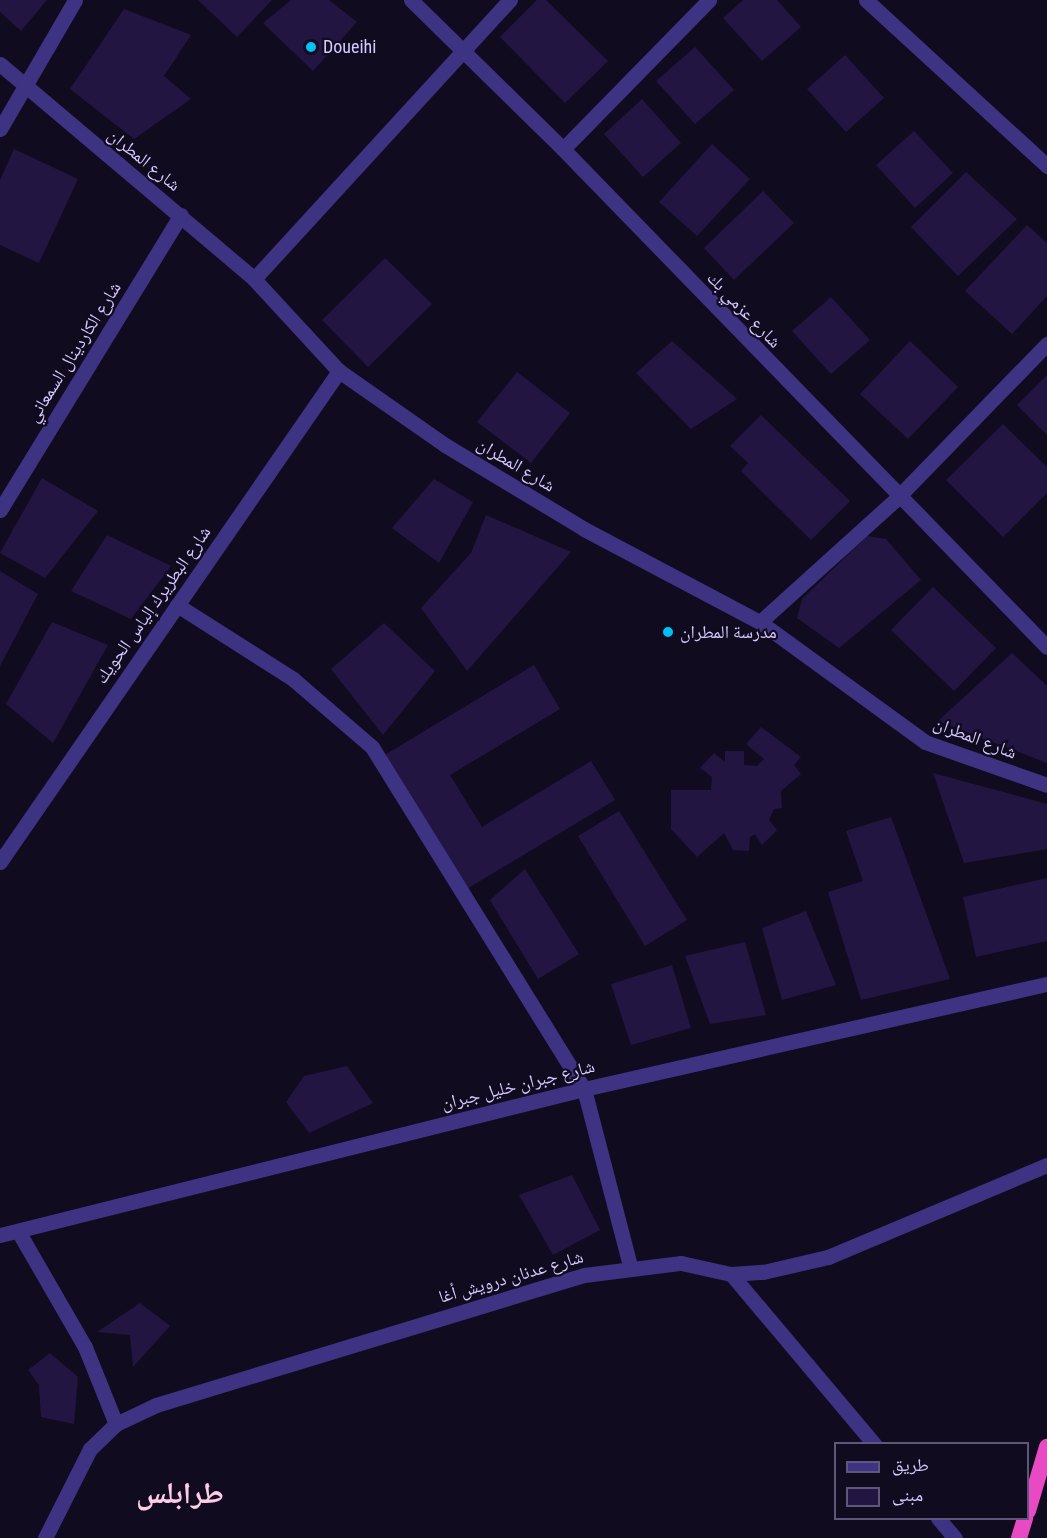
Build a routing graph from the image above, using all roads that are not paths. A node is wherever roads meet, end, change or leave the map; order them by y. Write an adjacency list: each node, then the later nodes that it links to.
1 (75, 0): 8 (street)
2 (411, 0): 6 (street, شارع عزمي بك)
3 (510, 0): 6 (street)
4 (709, 0): 10 (street)
5 (866, 0): 11 (street)
6 (465, 53): 10 (street, شارع عزمي بك); 13 (street)
7 (0, 64): 8 (street, شارع المطران)
8 (26, 87): 9 (street); 12 (street, شارع المطران)
9 (0, 129)
10 (563, 149): 16 (street, شارع عزمي بك)
11 (1047, 166)
12 (181, 215): 13 (street, شارع المطران); 17 (street, شارع الكاردينال السمعاني)
13 (254, 279): 15 (street, شارع المطران)
14 (1047, 344): 16 (street)
15 (339, 371): 18 (street, شارع البطريرك إلياس الحويك); 19 (street, شارع المطران)
16 (897, 498): 19 (street); 20 (street, شارع عزمي بك)
17 (0, 510)
18 (177, 605): 22 (street, شارع البطريرك إلياس الحويك); 24 (street)
19 (760, 622): 21 (street, شارع المطران)
20 (1047, 647)
21 (1047, 785)
22 (0, 862)
23 (1047, 984): 24 (street, شارع جبران خليل جبران)
24 (584, 1089): 26 (street, شارع جبران خليل جبران); 28 (street)
25 (1047, 1165): 29 (street, شارع عدنان درويش أغا)
26 (18, 1231): 27 (street, شارع جبران خليل جبران); 30 (street)
27 (0, 1235)
28 (630, 1266): 29 (street, شارع عدنان درويش أغا); 30 (street, شارع عدنان درويش أغا)
29 (730, 1274): 31 (street)
30 (116, 1424): 36 (street, شارع عدنان درويش أغا)
31 (873, 1442)
32 (1047, 1447): 33 (highway)
33 (1029, 1508)
34 (940, 1520): 37 (street)
35 (1024, 1520): 38 (highway)
36 (45, 1538)
37 (955, 1538)
38 (1019, 1538)

